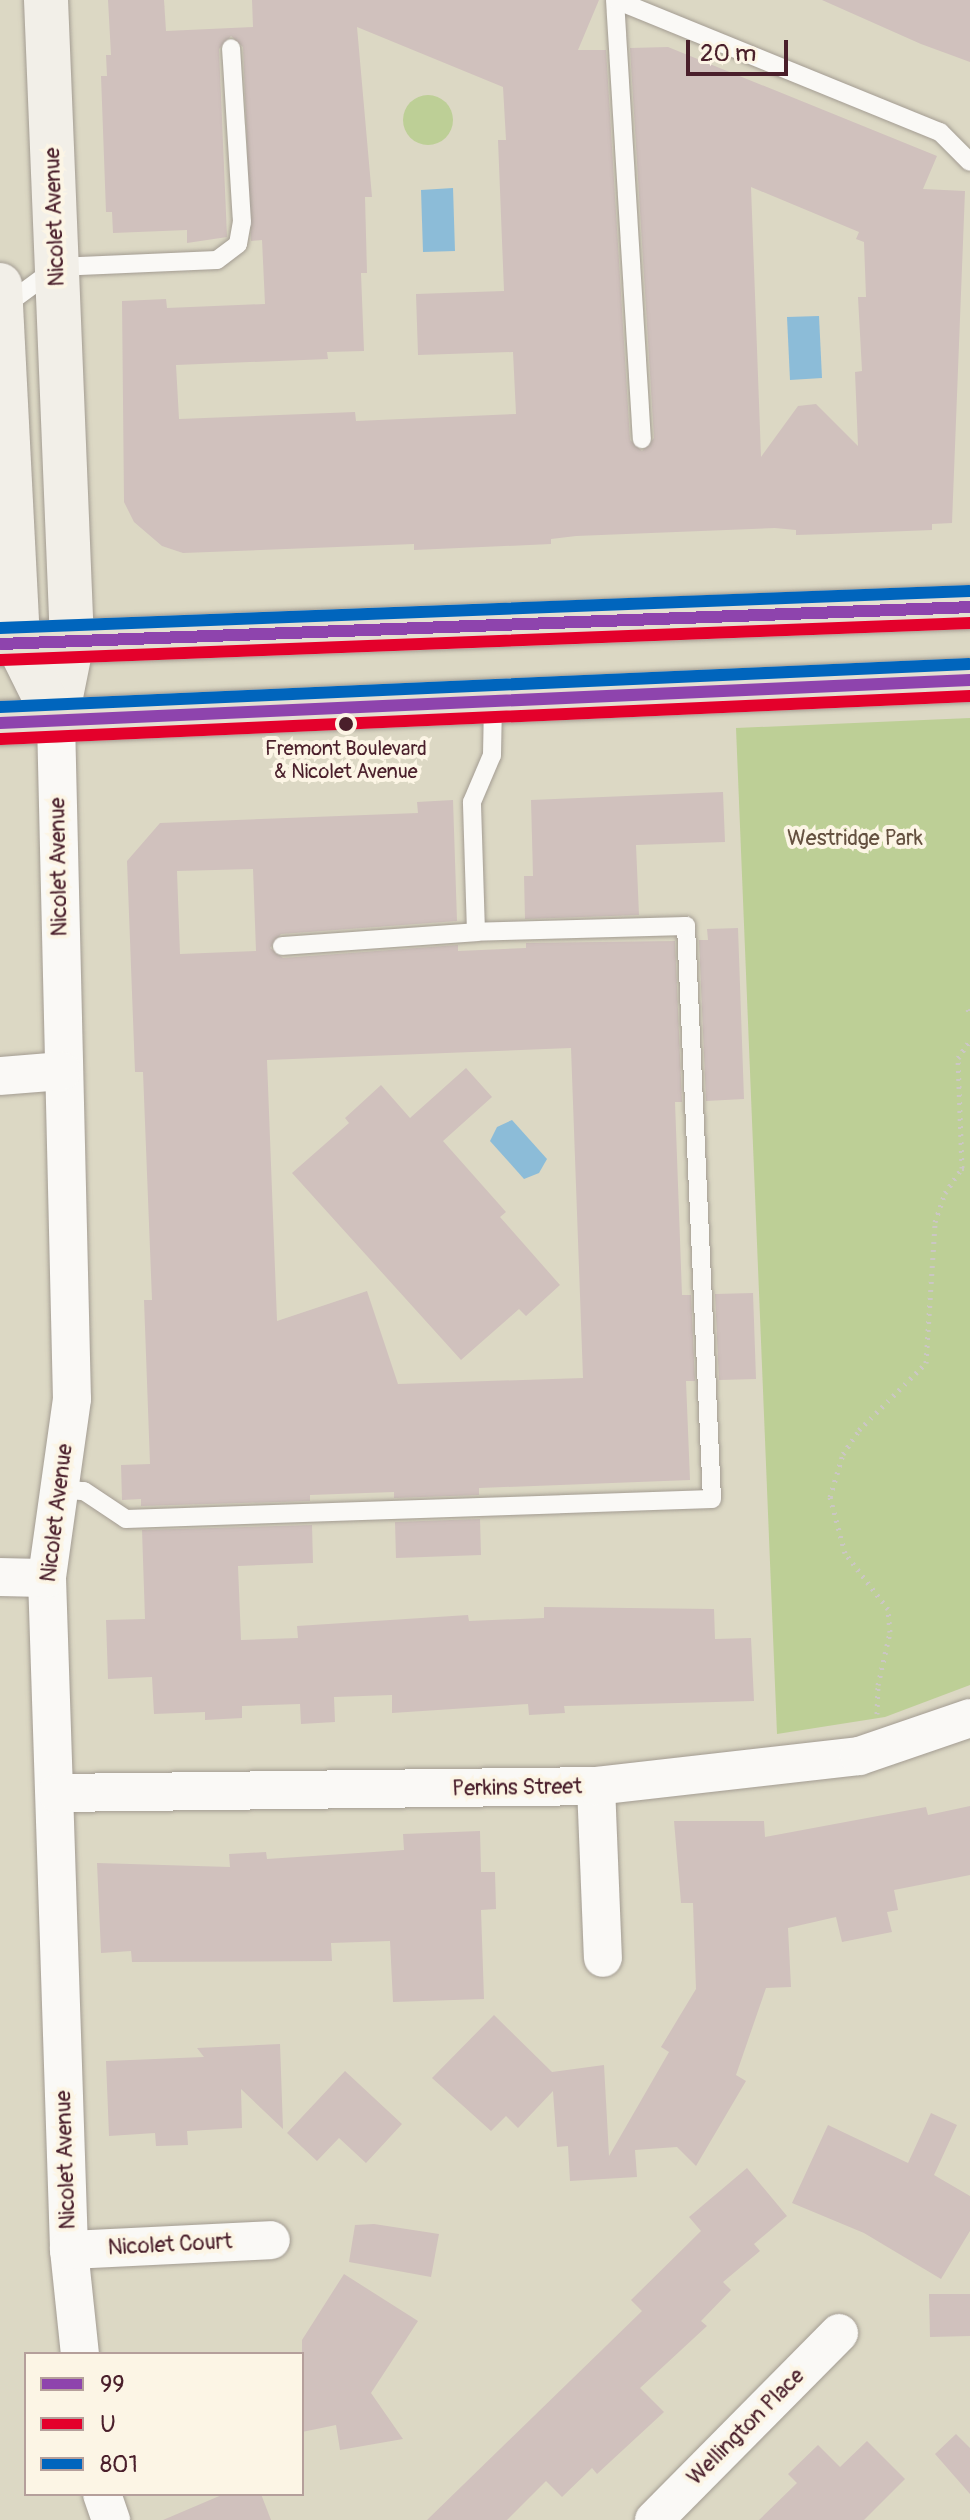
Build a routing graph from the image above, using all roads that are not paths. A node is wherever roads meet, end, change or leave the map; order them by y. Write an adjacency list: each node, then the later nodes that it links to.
1 (46, 0): 5 (street, Nicolet Avenue)
2 (615, 0): 4 (lane); 8 (lane)
3 (231, 48): 5 (lane)
4 (970, 162)
5 (57, 267): 7 (lane); 11 (street, Nicolet Avenue)
6 (0, 285): 7 (street, Nicolet Avenue)
7 (1, 308): 9 (street, Nicolet Avenue)
8 (642, 439)
9 (4, 466): 12 (street, Nicolet Avenue)
10 (970, 607): 11 (main road)
11 (72, 642): 12 (main road); 15 (street, Nicolet Avenue)
12 (9, 644): 15 (street, Nicolet Avenue)
13 (970, 680): 14 (main road)
14 (493, 701): 15 (main road); 17 (lane)
15 (56, 721): 16 (main road); 19 (street, Nicolet Avenue)
16 (0, 723)
17 (476, 932): 18 (lane); 21 (lane)
18 (282, 946)
19 (62, 1071): 20 (street); 21 (street, Nicolet Avenue)
20 (0, 1076)
21 (59, 1489): 23 (street, Nicolet Avenue)
22 (0, 1577): 23 (street)
23 (47, 1578): 26 (street, Nicolet Avenue)
24 (970, 1718): 25 (street, Perkins Street)
25 (596, 1786): 26 (street, Perkins Street); 27 (street)
26 (57, 1793): 29 (street, Nicolet Avenue)
27 (603, 1958)
28 (271, 2240): 29 (street, Nicolet Court)
29 (69, 2250): 31 (street, Nicolet Avenue)
30 (839, 2333): 34 (street, Wellington Place)
31 (80, 2352)
32 (103, 2496): 33 (street)
33 (111, 2520)
34 (654, 2520)

